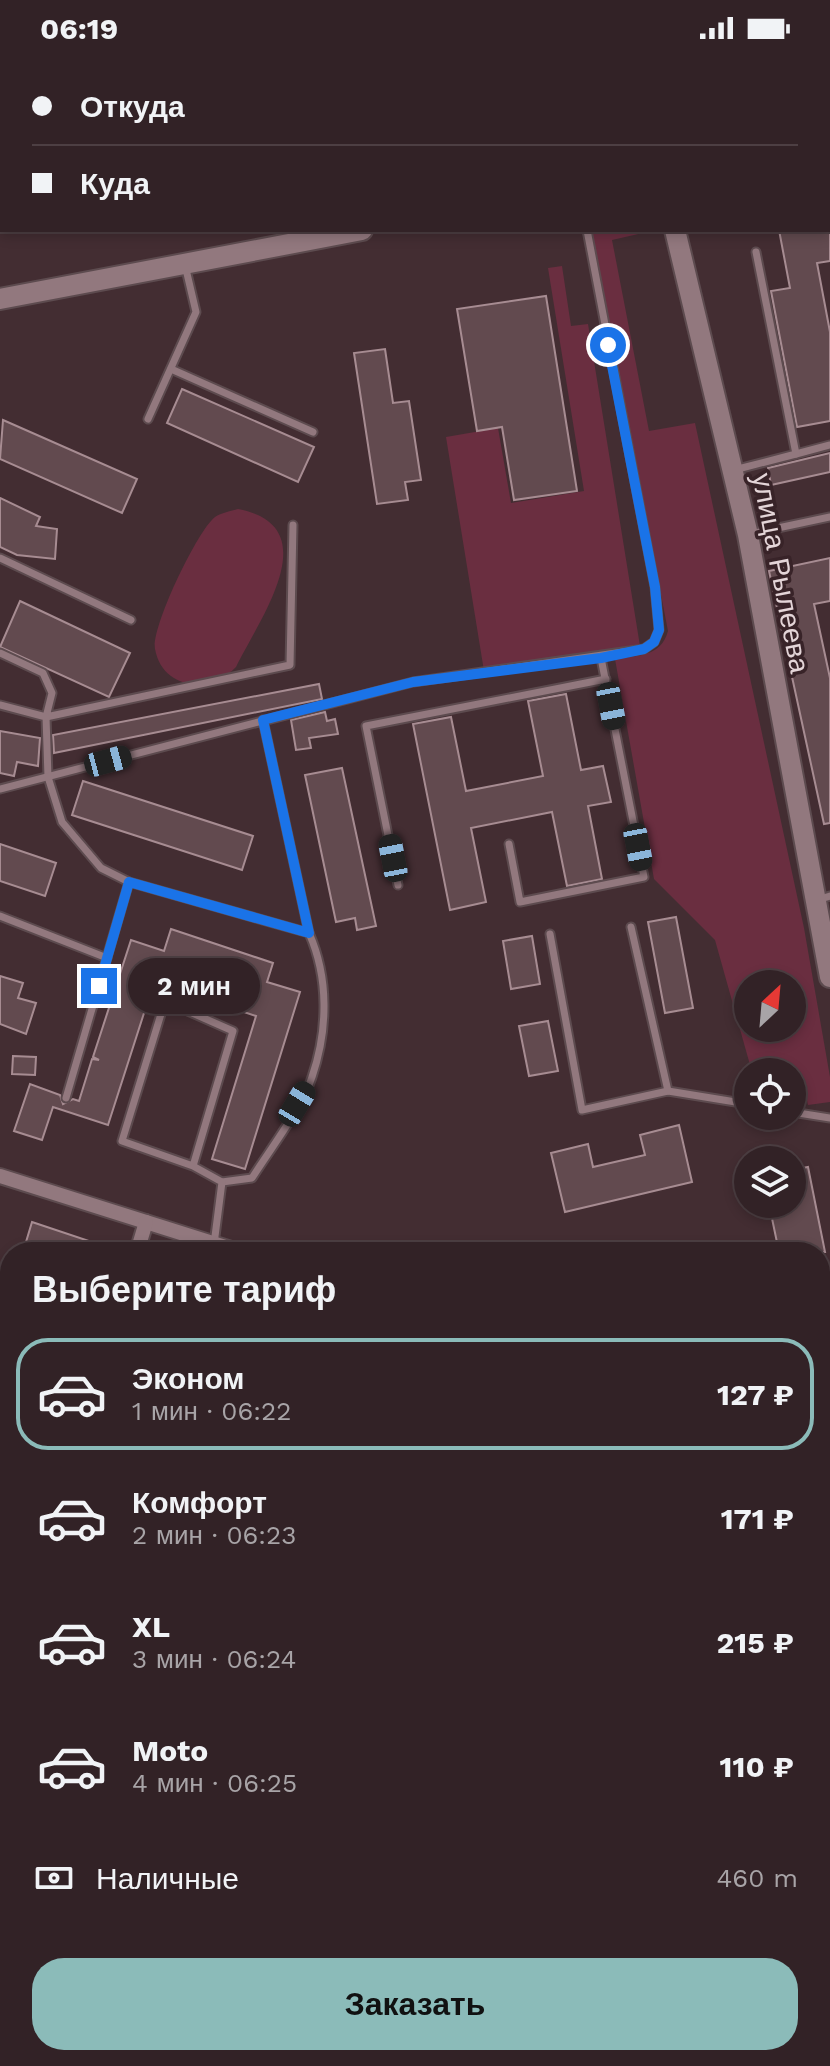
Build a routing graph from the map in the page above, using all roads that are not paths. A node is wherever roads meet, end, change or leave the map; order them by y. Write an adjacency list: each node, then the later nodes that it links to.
1 (352, 232): 5 (street)
2 (587, 232): 19 (lane)
3 (675, 232): 12 (street, улица Рылеева)
4 (756, 252): 11 (lane)
5 (185, 264): 6 (street); 7 (lane)
6 (0, 299)
7 (171, 369): 8 (lane); 9 (lane)
8 (148, 419)
9 (313, 432)
10 (830, 445): 11 (lane)
11 (796, 454): 12 (lane)
12 (732, 470): 15 (street, улица Рылеева)
13 (830, 517): 15 (lane)
14 (293, 525): 22 (lane)
15 (748, 535): 29 (street, улица Рылеева)
16 (0, 558): 17 (lane)
17 (131, 620)
18 (0, 653): 22 (lane)
19 (601, 658): 20 (lane); 23 (lane)
20 (606, 679): 26 (lane); 28 (lane)
21 (0, 705): 22 (lane)
22 (46, 717): 24 (lane)
23 (263, 720): 24 (lane); 32 (lane)
24 (48, 777): 25 (lane); 27 (lane)
25 (0, 789)
26 (509, 844)
27 (129, 882): 32 (lane); 34 (lane)
28 (398, 885)
29 (822, 898): 35 (street, улица Рылеева)
30 (0, 916): 34 (lane)
31 (631, 927): 36 (lane)
32 (309, 933): 43 (lane)
33 (550, 934): 36 (lane)
34 (107, 958): 37 (lane)
35 (830, 977)
36 (668, 1091): 38 (lane)
37 (66, 1098)
38 (734, 1102)
39 (806, 1114): 40 (lane)
40 (830, 1118)
41 (193, 1166): 41 (lane); 43 (lane)
42 (0, 1176): 44 (street)
43 (222, 1182): 47 (lane)
44 (146, 1222): 45 (street); 46 (street)
45 (140, 1242)
46 (208, 1242)
47 (214, 1242)

